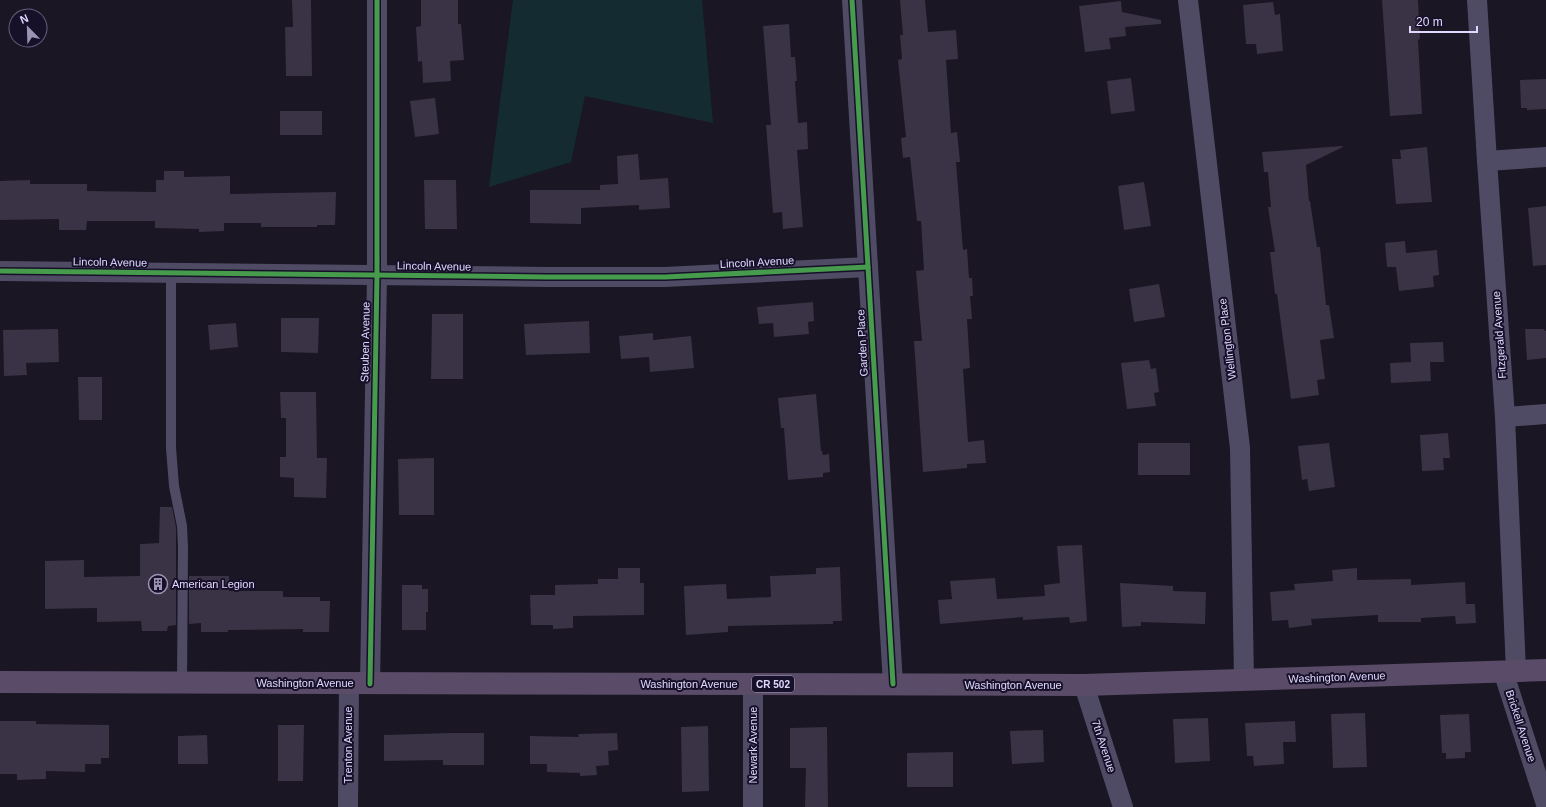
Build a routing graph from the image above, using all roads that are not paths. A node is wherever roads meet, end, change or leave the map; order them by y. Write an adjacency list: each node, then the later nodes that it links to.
1 (377, 0): 10 (street, Steuben Avenue)
2 (852, 0): 7 (street, Garden Place)
3 (1188, 0): 15 (street, Wellington Place)
4 (1477, 0): 6 (street, Fitzgerald Avenue)
5 (1546, 157): 6 (street)
6 (1486, 161): 12 (street, Fitzgerald Avenue)
7 (868, 267): 10 (street, Lincoln Avenue); 21 (street, Garden Place)
8 (0, 271): 9 (street, Lincoln Avenue)
9 (171, 273): 10 (street, Lincoln Avenue); 17 (lane)
10 (376, 275): 19 (street, Steuben Avenue)
11 (1546, 414): 12 (street)
12 (1505, 418): 14 (street, Fitzgerald Avenue)
13 (1546, 670): 14 (main road, Washington Avenue / CR 502)
14 (1510, 671): 15 (main road, Washington Avenue / CR 502); 23 (street, Brickell Avenue)
15 (1244, 680): 22 (main road, Washington Avenue / CR 502)
16 (0, 682): 17 (main road, Washington Avenue / CR 502)
17 (182, 683): 18 (main road, Washington Avenue / CR 502)
18 (349, 684): 19 (main road, Washington Avenue / CR 502); 24 (street, Trenton Avenue)
19 (370, 684): 20 (main road, Washington Avenue / CR 502)
20 (753, 684): 21 (main road, Washington Avenue / CR 502); 25 (street, Newark Avenue)
21 (892, 684): 22 (main road, Washington Avenue / CR 502)
22 (1084, 685): 26 (street, 7th Avenue)
23 (1546, 804)
24 (348, 807)
25 (752, 807)
26 (1123, 807)

